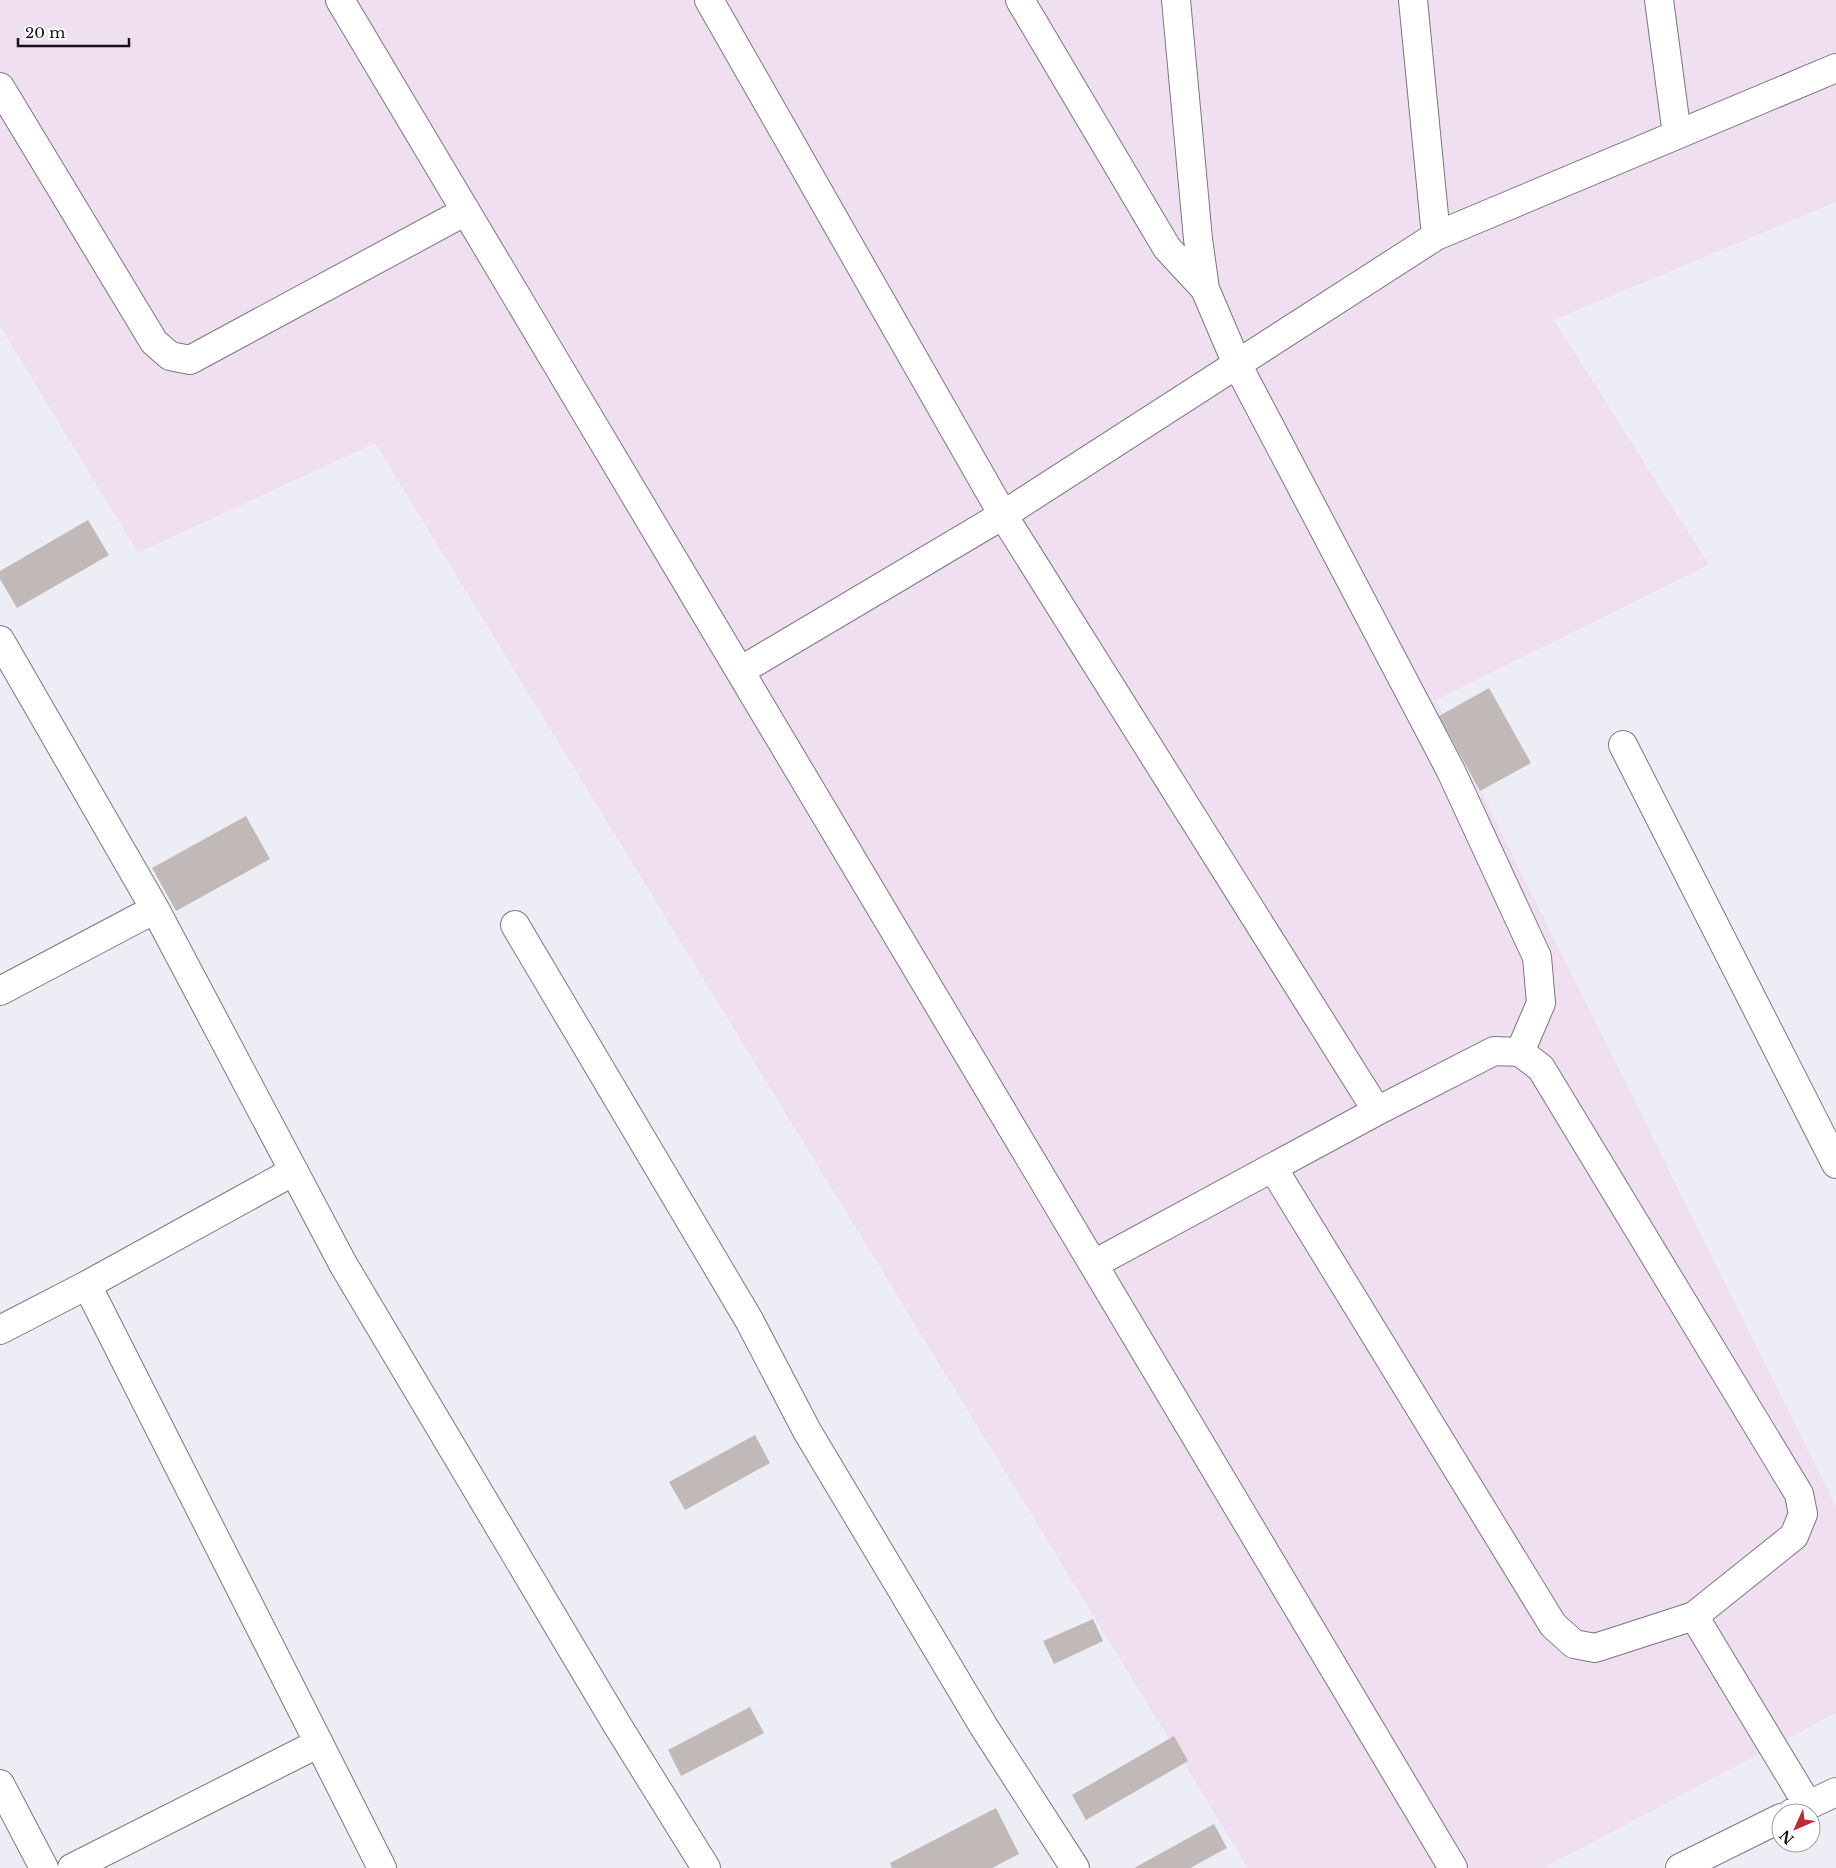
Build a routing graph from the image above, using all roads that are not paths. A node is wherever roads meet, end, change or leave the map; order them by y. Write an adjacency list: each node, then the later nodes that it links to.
1 (340, 0): 10 (street)
2 (709, 0): 14 (street)
3 (1020, 0): 12 (street)
4 (1176, 0): 12 (street)
5 (1413, 0): 11 (street)
6 (1659, 0): 9 (street)
7 (1836, 68): 9 (street)
8 (0, 87): 10 (street)
9 (1677, 135): 11 (street)
10 (466, 211): 16 (street)
11 (1436, 236): 13 (street)
12 (1205, 289): 13 (street)
13 (1237, 364): 14 (street); 21 (street)
14 (1003, 515): 16 (street); 22 (street)
15 (2, 648): 18 (street)
16 (740, 671): 26 (street)
17 (1623, 745): 23 (street)
18 (155, 909): 20 (street); 25 (street)
19 (514, 925): 40 (street)
20 (0, 991)
21 (1520, 1052): 22 (street); 29 (street)
22 (1377, 1111): 24 (street)
23 (1836, 1164)
24 (1273, 1168): 26 (street); 29 (street)
25 (294, 1171): 27 (street); 39 (street)
26 (1094, 1264): 41 (street)
27 (87, 1285): 28 (street); 30 (street)
28 (0, 1330)
29 (1694, 1616): 33 (street)
30 (319, 1743): 37 (street); 38 (street)
31 (0, 1784): 36 (street)
32 (1836, 1792): 34 (street)
33 (1797, 1803)
34 (1813, 1803)
35 (1771, 1823): 42 (street)
36 (44, 1868)
37 (72, 1868)
38 (382, 1868)
39 (706, 1868)
40 (1075, 1868)
41 (1453, 1868)
42 (1680, 1868)

